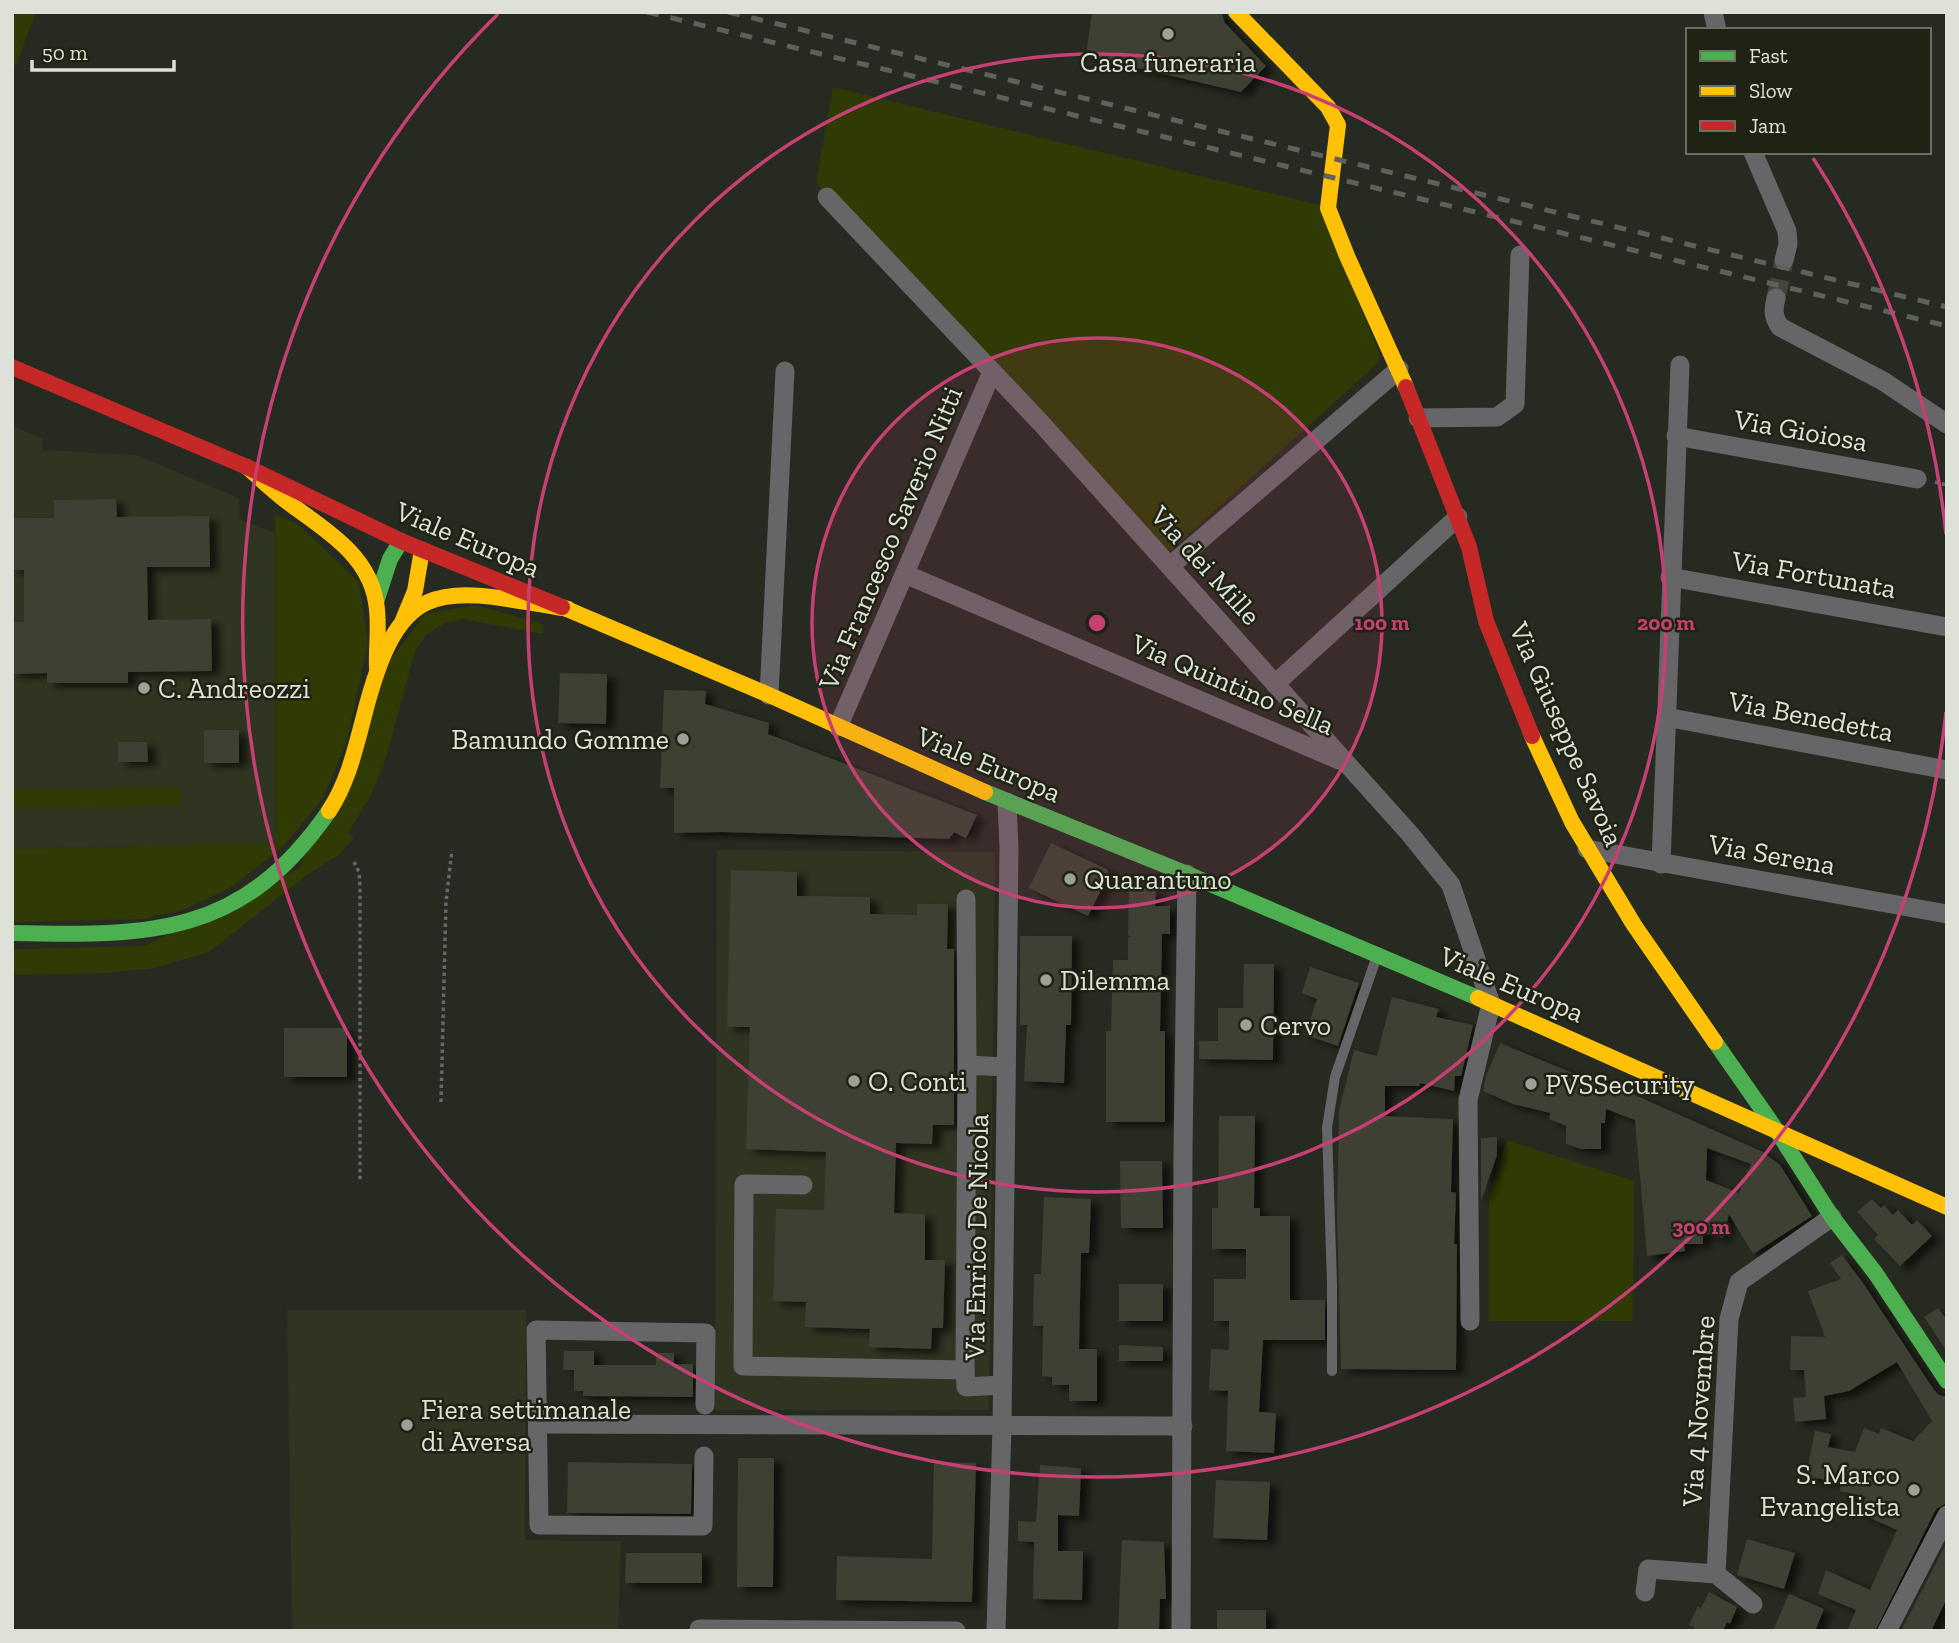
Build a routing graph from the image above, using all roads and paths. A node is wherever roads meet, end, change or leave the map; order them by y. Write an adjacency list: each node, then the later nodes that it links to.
1 (1236, 12): 9 (main road, Via Giuseppe Savoia)
2 (1754, 154): 5 (street)
3 (827, 197): 11 (street, Via dei Mille)
4 (1520, 255): 12 (street)
5 (1784, 260)
6 (1776, 298): 13 (street)
7 (1679, 365): 14 (street)
8 (12, 367): 15 (main road, Viale Europa)
9 (1399, 369): 12 (main road, Via Giuseppe Savoia); 20 (street)
10 (785, 371): 29 (street)
11 (992, 372): 20 (street, Via dei Mille); 21 (street, Via Francesco Saverio Nitti)
12 (1418, 418): 17 (main road, Via Giuseppe Savoia)
13 (1947, 425)
14 (1676, 436): 16 (street, Via Gioiosa); 22 (street)
15 (247, 467): 18 (main road, Viale Europa); 23 (main road)
16 (1917, 479)
17 (1458, 517): 28 (street); 35 (main road, Via Giuseppe Savoia)
18 (401, 541): 19 (main road, Viale Europa); 23 (main road)
19 (422, 550): 24 (main road, Viale Europa); 25 (main road)
20 (1170, 566): 28 (street, Via dei Mille)
21 (905, 574): 31 (street, Via Francesco Saverio Nitti); 32 (street, Via Quintino Sella)
22 (1670, 577): 26 (street, Via Fortunata); 30 (street)
23 (376, 602): 27 (main road)
24 (568, 609): 25 (main road); 29 (main road, Viale Europa)
25 (403, 620): 27 (main road)
26 (1947, 627)
27 (377, 668): 42 (main road)
28 (1275, 684): 32 (street, Via dei Mille)
29 (769, 695): 31 (main road, Viale Europa)
30 (1666, 718): 33 (street, Via Benedetta); 38 (street)
31 (838, 727): 34 (main road, Viale Europa)
32 (1347, 764): 44 (street, Via dei Mille)
33 (1947, 770)
34 (1007, 802): 39 (main road, Viale Europa); 46 (street, Via Enrico De Nicola)
35 (1587, 849): 38 (street, Via Serena); 48 (main road, Via Giuseppe Savoia)
36 (452, 850): 47 (path)
37 (354, 862): 49 (path)
38 (1661, 864): 41 (street, Via Serena)
39 (1187, 874): 43 (main road, Viale Europa); 61 (street)
40 (966, 899): 45 (street)
41 (1947, 914)
42 (12, 933)
43 (1378, 955): 44 (main road, Viale Europa); 55 (lane)
44 (1490, 1003): 48 (main road, Viale Europa); 53 (street)
45 (967, 1065): 46 (street); 54 (street)
46 (1006, 1067): 57 (street, Via Enrico De Nicola)
47 (441, 1102)
48 (1777, 1131): 51 (main road, Viale Europa); 52 (main road, Via Giuseppe Savoia)
49 (360, 1181)
50 (803, 1185): 54 (street)
51 (1947, 1207)
52 (1832, 1217): 56 (main road, Via Giuseppe Savoia); 64 (street, Via 4 Novembre)
53 (1470, 1321)
54 (965, 1370): 57 (street)
55 (1332, 1371)
56 (1947, 1381)
57 (1002, 1385): 60 (street, Via Enrico De Nicola)
58 (705, 1405): 59 (street)
59 (538, 1424): 60 (street); 62 (street)
60 (1002, 1426): 61 (street); 70 (street, Via Enrico De Nicola)
61 (1183, 1426): 71 (street)
62 (704, 1455)
63 (1947, 1515): 72 (street)
64 (1716, 1574): 65 (street); 66 (street)
65 (1645, 1592)
66 (1753, 1604)
67 (857, 1630): 68 (street); 69 (street)
68 (699, 1631)
69 (956, 1631)
70 (996, 1631)
71 (1181, 1631)
72 (1887, 1631)

